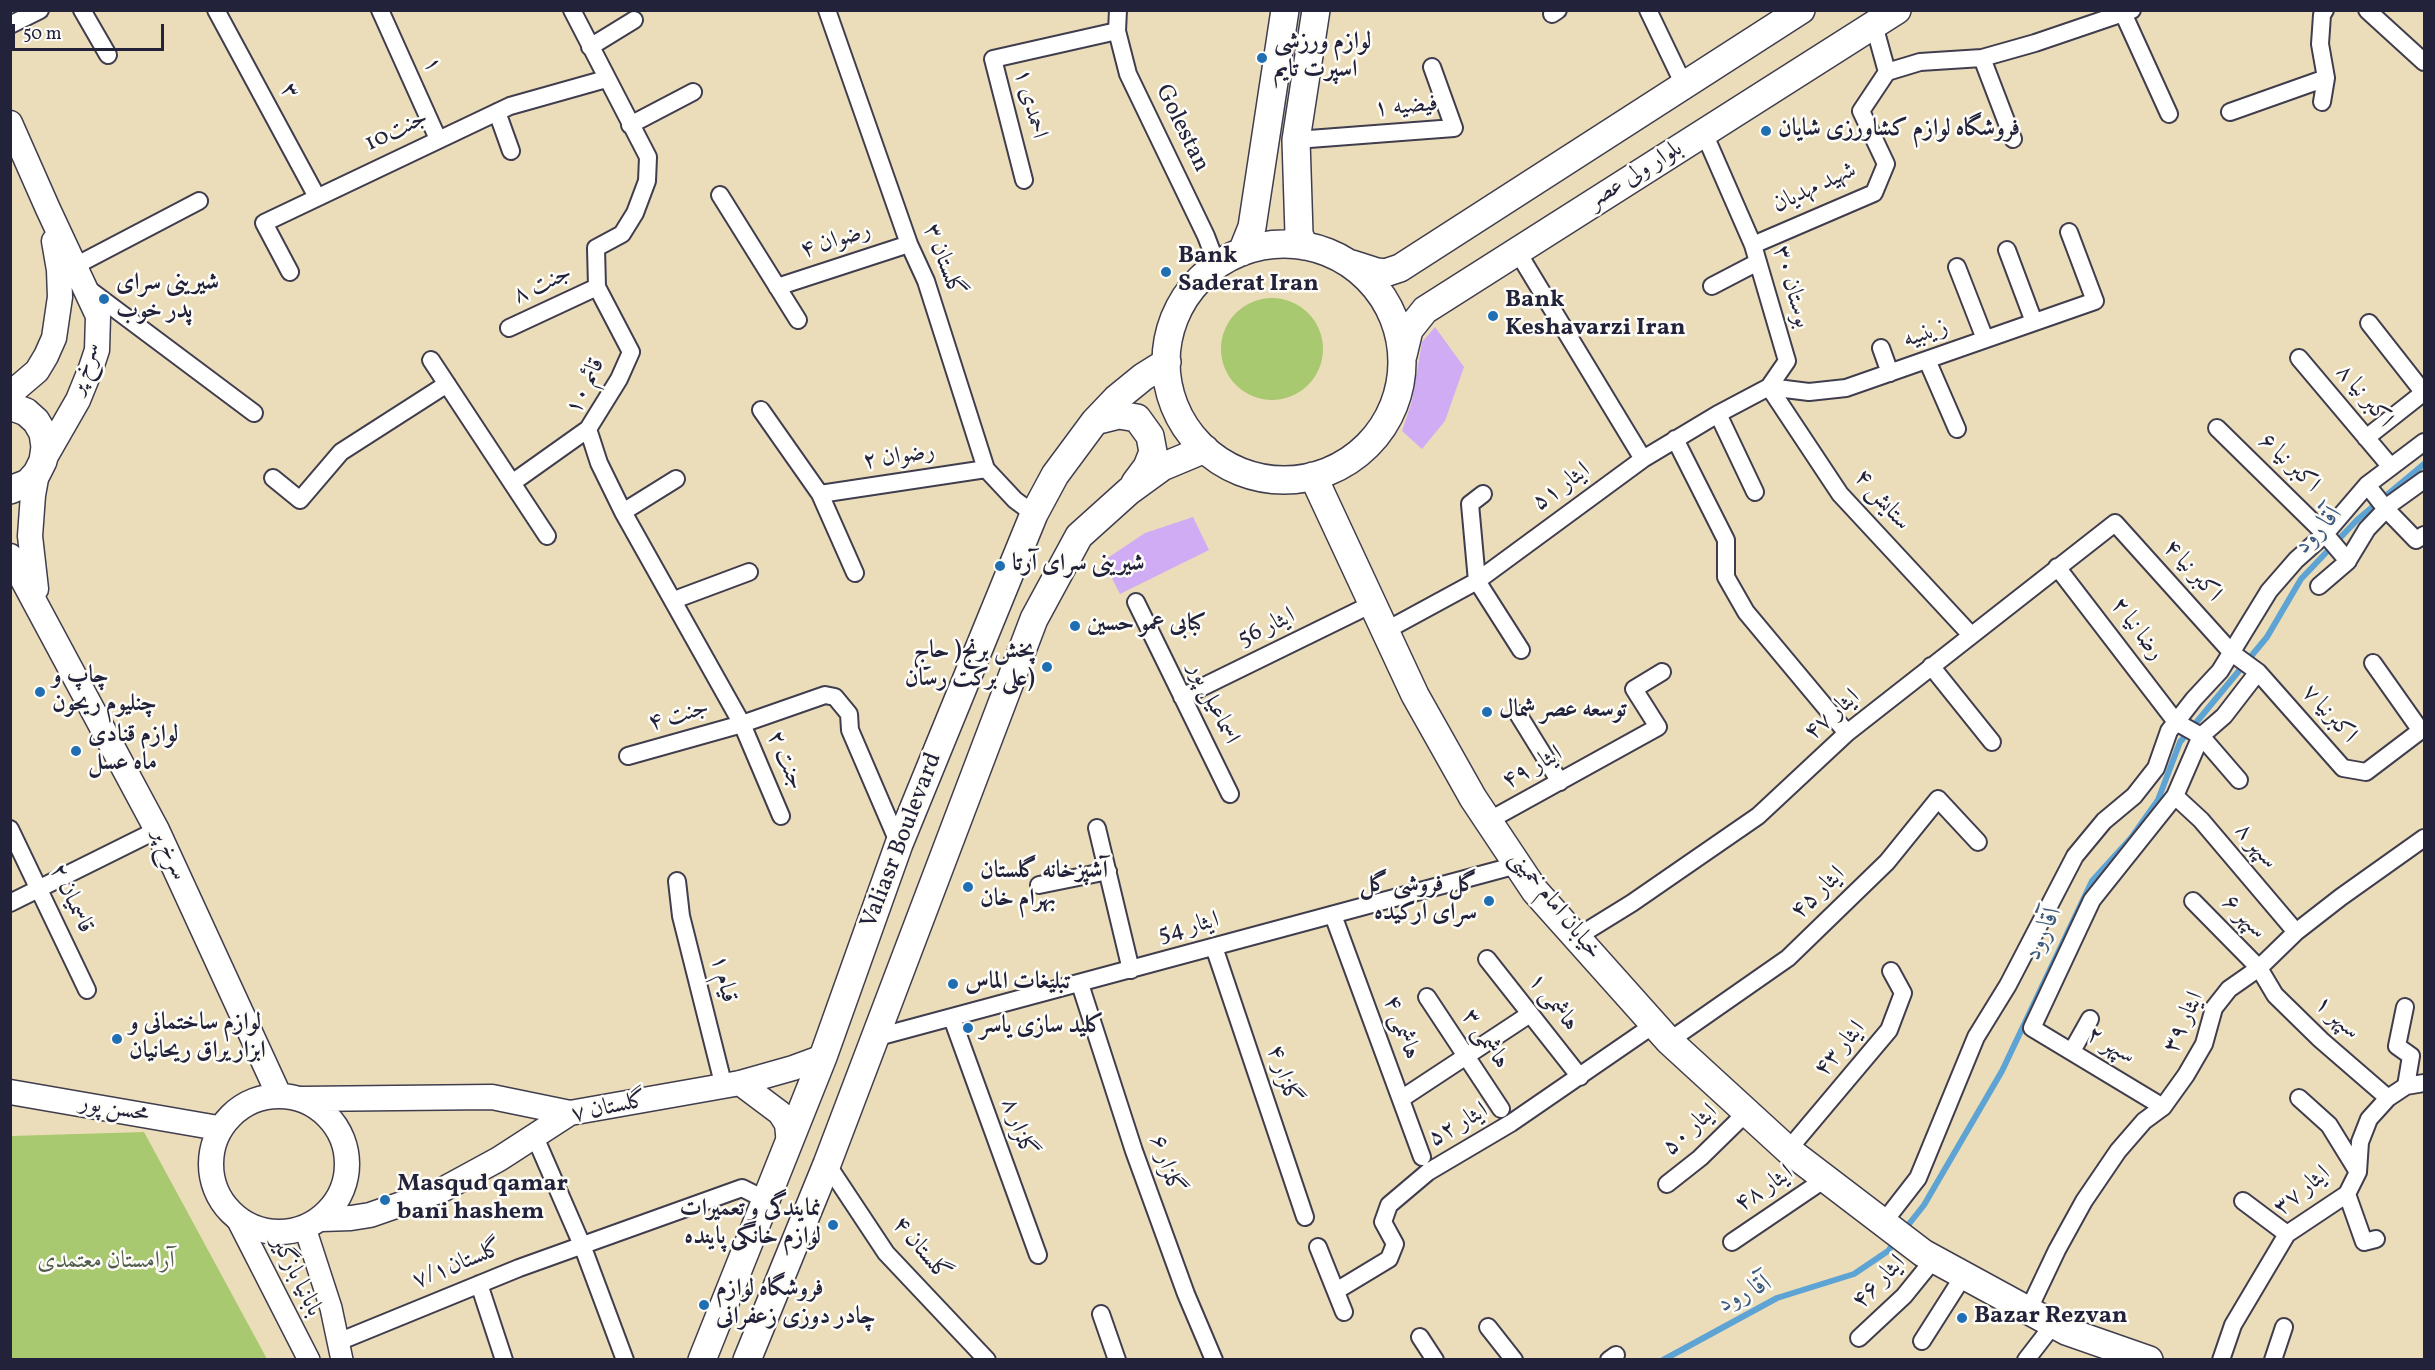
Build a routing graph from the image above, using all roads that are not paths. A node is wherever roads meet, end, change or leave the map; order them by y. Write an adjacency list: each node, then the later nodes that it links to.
1 (40, 10): 18 (street)
2 (82, 10): 22 (street)
3 (216, 10): 44 (street, ۳)
4 (380, 10): 38 (street, ۱)
5 (572, 10): 21 (street, قائم ۱۰)
6 (827, 10): 48 (street, گلستان ۳)
7 (1118, 10): 20 (street, Golestan)
8 (1286, 10): 53 (main road)
9 (1316, 10): 40 (main road)
10 (1648, 10): 29 (street)
11 (1801, 10): 16 (main road, بلوار ولی عصر)
12 (1897, 10): 19 (main road, بلوار ولی عصر)
13 (2325, 10): 27 (street)
14 (2367, 10): 24 (street)
15 (2128, 12): 23 (street); 34 (street)
16 (1772, 19): 29 (main road, بلوار ولی عصر)
17 (634, 20): 21 (street)
18 (10, 25)
19 (1874, 25): 26 (street); 37 (main road, بلوار ولی عصر)
20 (1117, 31): 42 (street, احمدی ۱); 56 (street, Golestan)
21 (590, 47): 28 (street, قائم ۱۰)
22 (108, 56)
23 (1982, 58): 26 (street); 39 (street)
24 (2424, 62)
25 (1432, 67): 40 (street, فیضیه ۱)
26 (1887, 72): 49 (street, شهید مهدیان)
27 (2326, 78): 31 (street); 33 (street)
28 (606, 79): 32 (street, جنت10); 36 (street, قائم ۱۰)
29 (1684, 85): 55 (main road, بلوار ولی عصر)
30 (693, 93): 36 (street)
31 (2322, 102)
32 (497, 112): 38 (street, جنت10); 41 (street)
33 (2230, 112)
34 (2169, 114)
35 (10, 123): 46 (main road, سرخ پر)
36 (630, 125): 60 (street, قائم ۱۰)
37 (1704, 132): 49 (street, بوستان ۳۰); 52 (main road, بلوار ولی عصر)
38 (438, 139): 44 (street, جنت10)
39 (2013, 139)
40 (1296, 140): 50 (main road)
41 (512, 151)
42 (1024, 180)
43 (720, 195): 62 (street, رضوان ۴)
44 (317, 197): 58 (street, جنت10)
45 (199, 201): 59 (street)
46 (48, 209): 59 (main road, سرخ پر); 78 (main road, سرخ پر)
47 (2068, 232): 64 (street, زینبیه)
48 (909, 244): 62 (street, رضوان ۴); 94 (street, گلستان ۳)
49 (1753, 244): 54 (street, بوستان ۳۰)
50 (1304, 246): 53 (main road); 55 (main road)
51 (2007, 250): 64 (street)
52 (1517, 251): 73 (main road, بلوار ولی عصر); 91 (street)
53 (1242, 252): 56 (main road)
54 (1758, 262): 61 (street); 76 (street, بوستان ۳۰)
55 (1347, 263): 73 (main road)
56 (1217, 265): 72 (main road)
57 (1957, 267): 67 (street)
58 (290, 272)
59 (80, 276): 81 (street); 92 (main road, سرخ پر)
60 (597, 286): 66 (street, جنت ۸); 85 (street, قائم ۱۰)
61 (1713, 286)
62 (777, 287): 63 (street, رضوان ۴)
63 (798, 320)
64 (2034, 322): 67 (street, زینبیه)
65 (2370, 323): 77 (street)
66 (509, 328)
67 (1985, 339): 71 (street, زینبیه)
68 (1881, 348): 74 (street)
69 (2299, 358): 87 (street, اکبر نیا ۸)
70 (432, 360): 75 (street)
71 (1927, 360): 74 (street, زینبیه); 86 (street)
72 (1167, 362): 83 (main road, Valiasr Boulevard); 90 (main road)
73 (1401, 362): 95 (main road)
74 (1890, 373): 76 (street, زینبیه)
75 (447, 384): 96 (street); 99 (street)
76 (1769, 387): 82 (street, ایثار ۵۱); 125 (street, ستایش ۴)
77 (2424, 393): 87 (street)
78 (10, 394)
79 (10, 406): 92 (main road)
80 (761, 410): 104 (street)
81 (254, 413)
82 (1718, 414): 88 (street, ایثار ۵۱); 103 (street)
83 (1095, 421): 102 (main road); 108 (main road, Valiasr Boulevard)
84 (2217, 428): 110 (street, اکبر نیا ۶)
85 (588, 429): 99 (street); 107 (street, قائم ۱۰)
86 (1958, 429)
87 (2366, 438): 93 (street, اکبر نیا ۸)
88 (1676, 439): 91 (street, ایثار ۵۱); 137 (street)
89 (2424, 442): 93 (street)
90 (1205, 449): 95 (main road); 102 (main road, Valiasr Boulevard)
91 (1643, 459): 118 (street, ایثار ۵۱)
92 (40, 467): 101 (main road); 123 (main road, سرخ پر)
93 (2391, 467): 100 (street)
94 (986, 469): 104 (street, رضوان ۲); 108 (street, گلستان ۳)
95 (1313, 476): 122 (main road, خیابان امام خمینی)
96 (273, 478)
97 (676, 479): 107 (street)
98 (2424, 480): 106 (street)
99 (512, 483): 112 (street)
100 (2367, 485): 106 (street); 110 (street)
101 (10, 490)
102 (1129, 491): 176 (main road, Valiasr Boulevard)
103 (1755, 492)
104 (820, 494): 117 (street)
105 (1483, 494): 118 (street)
106 (2386, 509): 111 (street); 114 (street)
107 (623, 513): 120 (street, قائم ۱۰)
108 (1034, 514): 152 (main road, Valiasr Boulevard)
109 (2115, 523): 115 (street, ایثار ۴۷); 127 (street, اکبر نیا ۴)
110 (2325, 534): 114 (street, اکبر نیا ۶); 127 (street)
111 (2424, 535)
112 (547, 536)
113 (10, 556): 123 (main road, سرخ پر)
114 (2348, 561): 119 (street)
115 (2057, 567): 125 (street, ایثار ۴۷); 134 (street, رضا نیا ۲)
116 (749, 572): 120 (street)
117 (855, 573)
118 (1477, 581): 124 (street, ایثار ۵۱); 126 (street)
119 (2319, 586)
120 (674, 600): 135 (street, قائم ۱۰)
121 (1136, 602): 132 (street, اسماعیل پور)
122 (1372, 604): 124 (main road, خیابان امام خمینی); 132 (street, ایثار 56)
123 (45, 620): 149 (main road, سرخ پر)
124 (1385, 631): 146 (main road, خیابان امام خمینی)
125 (1971, 635): 129 (street, ایثار ۴۷)
126 (1521, 650)
127 (2232, 653): 131 (street, اکبرنیا ۷); 134 (street)
128 (2373, 663): 136 (street)
129 (1931, 666): 137 (street, ایثار ۴۷); 139 (street)
130 (1662, 672): 142 (street, ایثار ۴۹)
131 (2258, 672): 136 (street, اکبرنیا ۷); 138 (street)
132 (1182, 697): 143 (street, اسماعیل پور)
133 (1518, 714): 142 (street)
134 (2176, 722): 138 (street); 208 (street)
135 (742, 724): 140 (street, جنت ۴); 145 (street, جنت ۲); 152 (street, جنت ۴)
136 (2423, 729)
137 (1847, 733): 162 (street, ایثار ۴۷)
138 (2201, 736): 141 (street); 144 (street)
139 (1992, 742)
140 (628, 756)
141 (2239, 780)
142 (1560, 782): 146 (street, ایثار ۴۹)
143 (1230, 794)
144 (2175, 796): 161 (street, سپهر ۸); 177 (street, سپهر ۲)
145 (782, 816)
146 (1488, 821): 153 (main road, خیابان امام خمینی)
147 (1097, 828): 154 (street)
148 (10, 829): 157 (street, قاسمیان ۲)
149 (157, 830): 157 (street); 185 (main road, سرخ پر)
150 (2424, 838): 161 (street, ایثار ۳۹)
151 (1978, 842): 175 (street, ایثار ۴۵)
152 (899, 844): 178 (main road, Valiasr Boulevard)
153 (1517, 865): 160 (street, ایثار 54); 162 (main road, خیابان امام خمینی)
154 (1108, 871): 156 (street); 166 (street)
155 (677, 881): 182 (street, قیام ۱)
156 (1039, 885)
157 (39, 888): 159 (street); 169 (street, قاسمیان ۲)
158 (2193, 901): 165 (street, سپهر ۶)
159 (10, 903)
160 (1333, 915): 163 (street, ایثار 54); 188 (street, هاشمی ۴)
161 (2296, 932): 165 (street, ایثار ۳۹)
162 (1577, 937): 175 (main road, خیابان امام خمینی)
163 (1214, 947): 166 (street, ایثار 54); 206 (street, گلزار ۴)
164 (1487, 959): 172 (street, هاشمی ۱)
165 (2259, 969): 187 (street, سپهر ۱); 189 (street, ایثار ۳۹)
166 (1131, 970): 168 (street, ایثار 54)
167 (1891, 971): 196 (street, ایثار ۴۳)
168 (1080, 984): 173 (street, ایثار 54); 236 (street, گلزار ۶)
169 (87, 990)
170 (1427, 997): 179 (street, هاشمی ۳)
171 (2405, 1007): 183 (street)
172 (1530, 1014): 179 (street); 180 (street, هاشمی ۱)
173 (952, 1018): 176 (street, ایثار 54); 214 (street, گلزار ۸)
174 (2090, 1019): 177 (street)
175 (1662, 1032): 180 (street, ایثار ۵۲); 191 (main road, خیابان امام خمینی)
176 (874, 1038): 198 (main road, Valiasr Boulevard)
177 (2072, 1052): 189 (street, سپهر ۲)
178 (823, 1057): 182 (main road, گلستان ۷); 195 (main road, Valiasr Boulevard)
179 (1467, 1057): 188 (street); 190 (street, هاشمی ۳)
180 (1580, 1077): 218 (street, ایثار ۵۲)
181 (2424, 1083): 183 (street, ایثار ۳۷)
182 (732, 1085): 192 (main road, گلستان ۷); 195 (main road)
183 (2406, 1086): 187 (street, ایثار ۳۷)
184 (10, 1092): 193 (main road, محسن پور)
185 (290, 1097): 192 (main road); 193 (main road); 207 (main road)
186 (2299, 1098): 199 (street)
187 (2388, 1098): 199 (street, ایثار ۳۷)
188 (1401, 1100): 197 (street, هاشمی ۴)
189 (2163, 1107): 219 (street, ایثار ۳۹)
190 (1501, 1109)
191 (1747, 1112): 196 (main road, خیابان امام خمینی); 201 (street, ایثار ۵۰)
192 (570, 1113): 194 (main road, گلستان ۷)
193 (218, 1128): 205 (main road)
194 (535, 1137): 207 (main road, گلستان ۷); 212 (street)
195 (789, 1144): 203 (main road, Valiasr Boulevard)
196 (1788, 1150): 200 (main road, خیابان امام خمینی)
197 (1422, 1157)
198 (827, 1164): 233 (main road, Valiasr Boulevard); 234 (street, گلستان ۴)
199 (2358, 1172): 202 (street, ایثار ۳۷)
200 (1825, 1179): 208 (main road, خیابان امام خمینی); 211 (street, ایثار ۴۸)
201 (1667, 1184)
202 (2347, 1194): 209 (street, ایثار ۳۷); 210 (street)
203 (766, 1200): 212 (street, گلستان۷/۱); 232 (main road, Valiasr Boulevard)
204 (2243, 1201): 209 (street)
205 (236, 1217): 207 (main road); 229 (street, بابانیا بازگیر)
206 (1305, 1217)
207 (313, 1223): 228 (street, بابانیا بازگیر)
208 (1883, 1223): 215 (main road, خیابان امام خمینی)
209 (2287, 1234): 241 (street, ایثار ۳۷)
210 (2376, 1239)
211 (1732, 1242)
212 (582, 1245): 217 (street, گلستان۷/۱); 231 (street)
213 (1318, 1247): 218 (street)
214 (1038, 1255)
215 (1929, 1256): 216 (main road); 226 (street, ایثار ۴۶)
216 (1964, 1275): 219 (main road); 227 (street)
217 (480, 1284): 228 (street, گلستان۷/۱); 230 (street)
218 (1336, 1291): 220 (street)
219 (2028, 1311): 222 (main road)
220 (1344, 1312)
221 (1101, 1314): 235 (street)
222 (2053, 1324): 239 (street); 240 (main road)
223 (1488, 1327): 238 (street)
224 (2284, 1327): 242 (street)
225 (1420, 1337): 237 (street)
226 (1859, 1338)
227 (1922, 1341)
228 (340, 1351)
229 (309, 1359)
230 (504, 1359)
231 (625, 1359)
232 (702, 1359)
233 (747, 1359)
234 (987, 1359)
235 (1116, 1359)
236 (1214, 1359)
237 (1435, 1359)
238 (1514, 1359)
239 (2025, 1359)
240 (2149, 1359)
241 (2221, 1359)
242 (2273, 1359)

